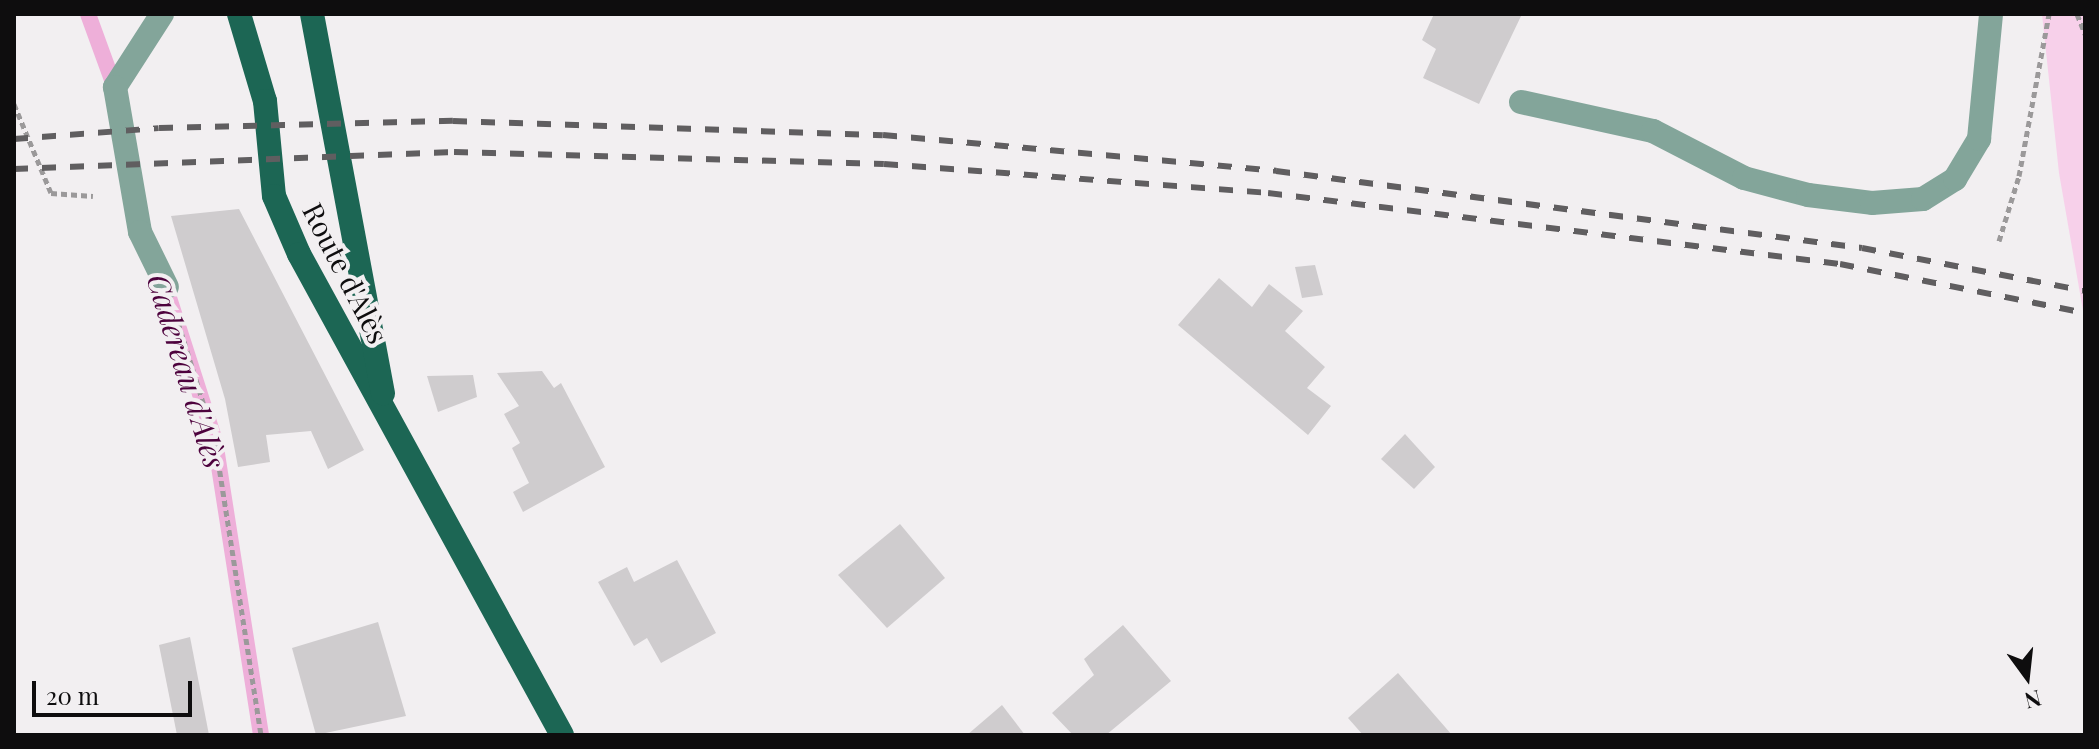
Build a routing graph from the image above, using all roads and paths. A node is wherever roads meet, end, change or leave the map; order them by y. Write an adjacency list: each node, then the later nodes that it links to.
1 (162, 14): 10 (street)
2 (239, 14): 13 (main road, Route d'Alès)
3 (312, 14): 13 (main road, Route d'Alès)
4 (1991, 14): 8 (street)
5 (2049, 14): 11 (path)
6 (2077, 14): 7 (path)
7 (2085, 34)
8 (1521, 102)
9 (14, 104): 10 (path)
10 (134, 198): 12 (street)
11 (1999, 241)
12 (167, 287): 14 (path)
13 (387, 415): 15 (main road, Route d'Alès)
14 (261, 735)
15 (562, 735)

